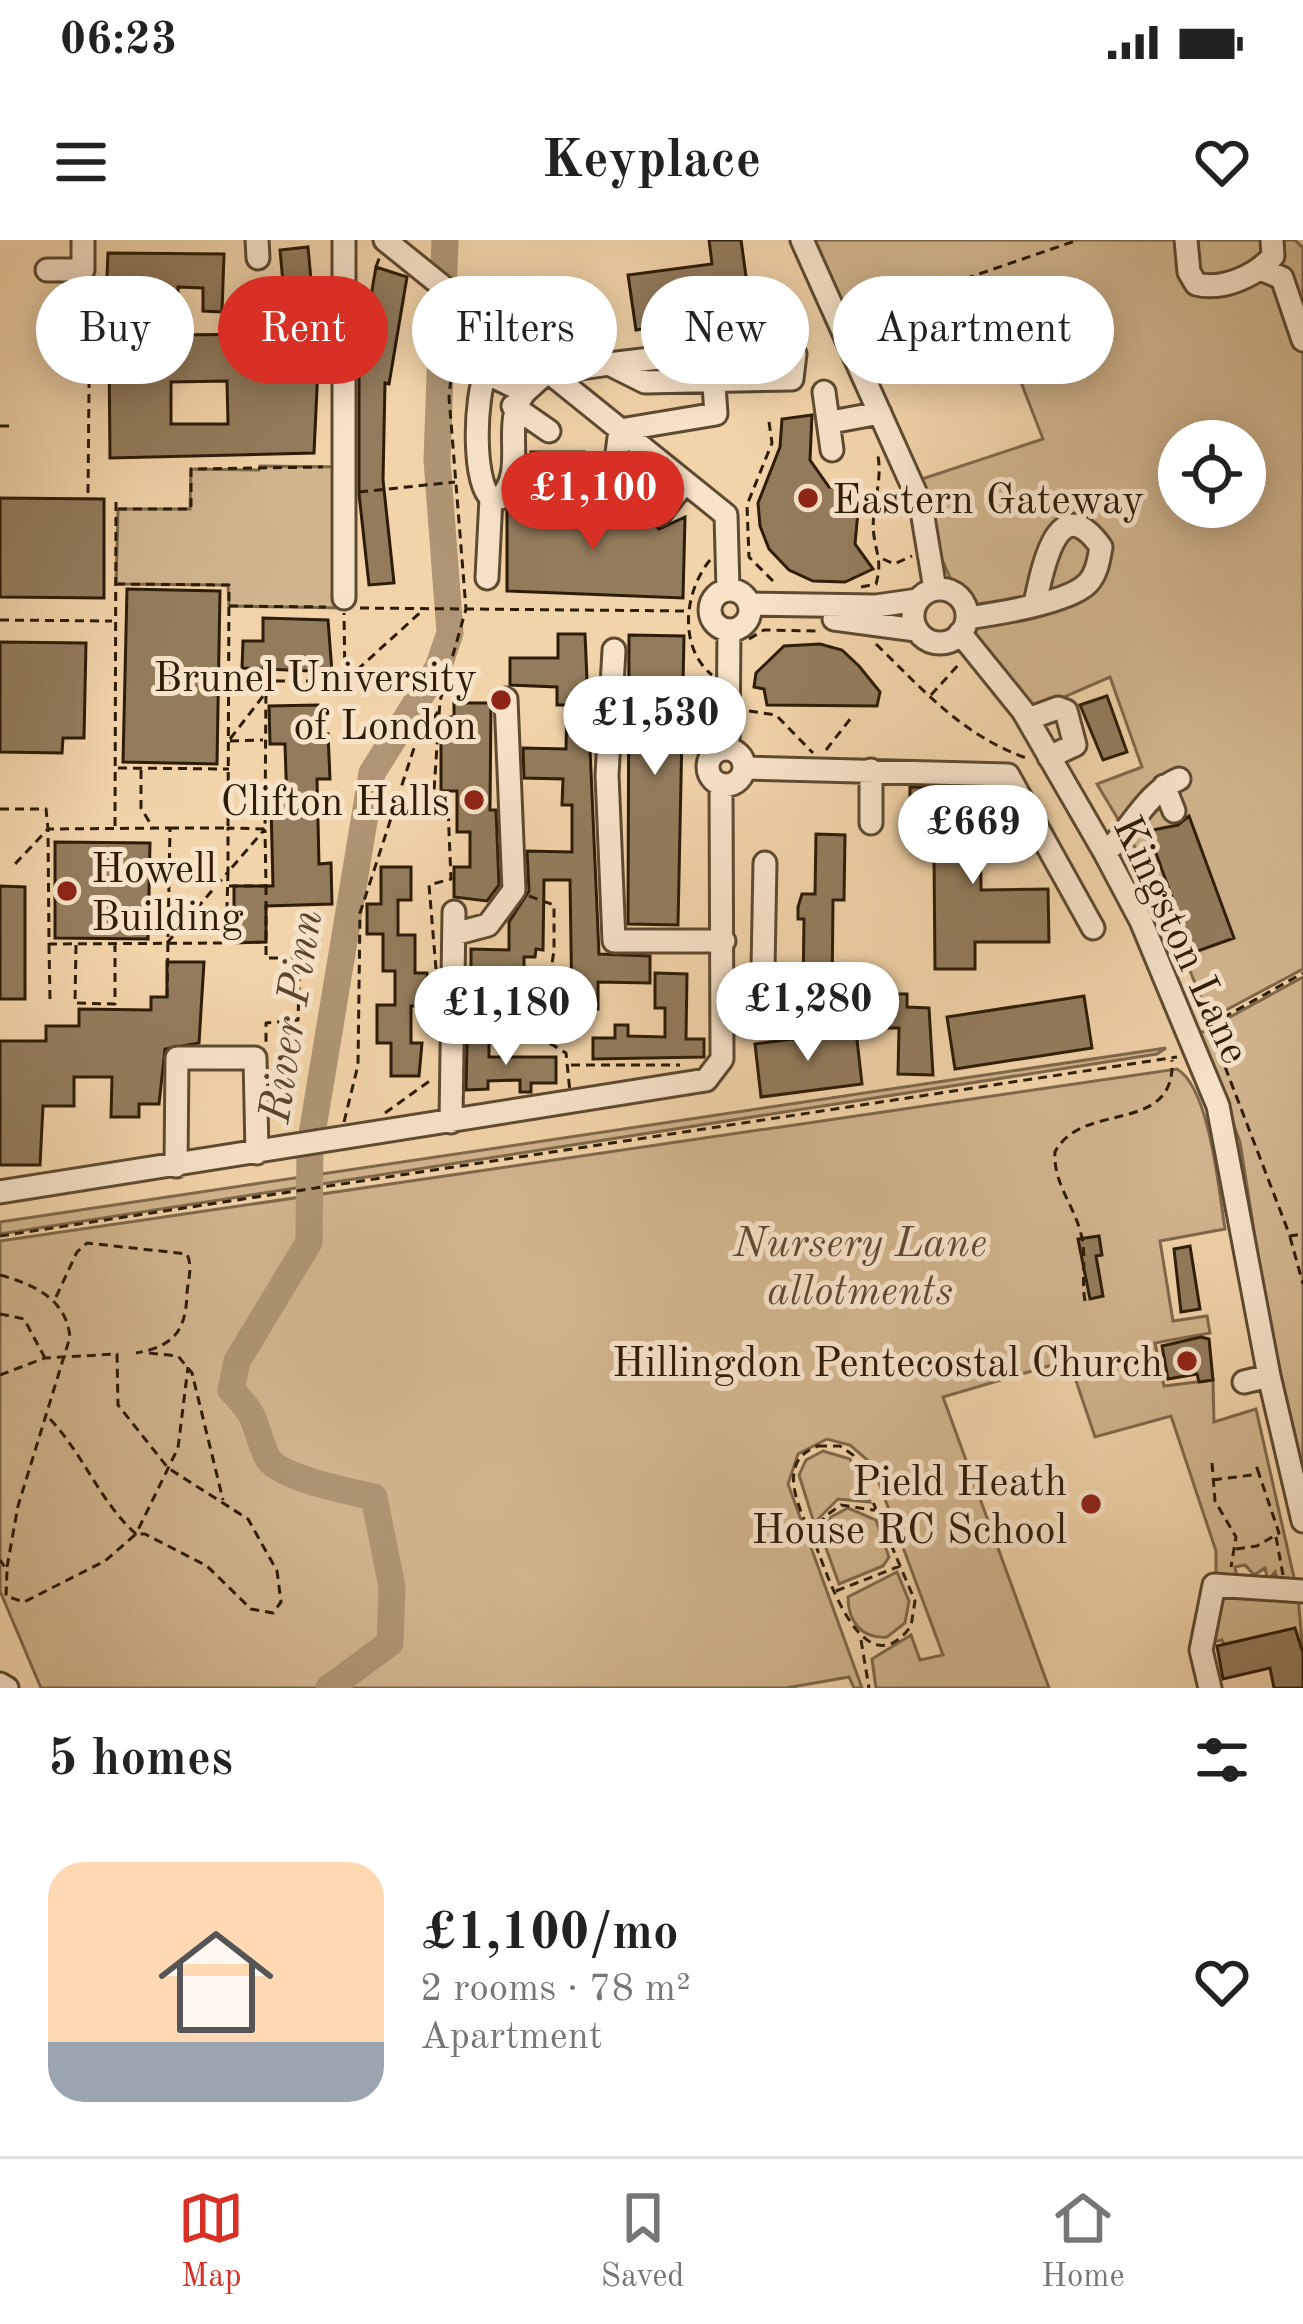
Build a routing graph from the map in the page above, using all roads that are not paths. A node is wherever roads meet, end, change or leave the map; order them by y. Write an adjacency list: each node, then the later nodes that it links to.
1 (83, 240): 8 (street)
2 (344, 240): 30 (street)
3 (385, 240): 9 (street)
4 (802, 240): 18 (street)
5 (1186, 240): 7 (street)
6 (1272, 240): 7 (street)
7 (1261, 269): 10 (street)
8 (47, 271)
9 (433, 276)
10 (1303, 340)
11 (617, 363): 15 (street)
12 (617, 368): 15 (street)
13 (535, 384): 17 (street)
14 (560, 384): 20 (street)
15 (714, 385): 20 (street)
16 (824, 392): 19 (street)
17 (519, 399): 21 (street); 24 (street); 24 (street)
18 (880, 412): 19 (street); 29 (street)
19 (832, 422): 22 (street)
20 (620, 430): 23 (street); 25 (street)
21 (549, 431)
22 (832, 450)
23 (685, 482): 26 (street); 28 (street)
24 (491, 498): 27 (street)
25 (593, 499)
26 (661, 514)
27 (487, 578)
28 (728, 590): 32 (street); 32 (street)
29 (926, 594): 32 (street); 33 (street, Kingston Lane); 34 (street)
30 (344, 603)
31 (1035, 603): 33 (street)
32 (741, 624): 34 (street); 38 (street)
33 (963, 625): 34 (street); 37 (street, Kingston Lane)
34 (916, 630)
35 (614, 650): 49 (street)
36 (506, 699): 51 (street)
37 (1028, 719): 39 (street, Kingston Lane); 39 (street)
38 (728, 749): 41 (street); 41 (street)
39 (1040, 752): 44 (street, Kingston Lane)
40 (871, 770): 41 (street); 43 (street); 48 (street)
41 (733, 779): 46 (street)
42 (1174, 811): 44 (street)
43 (871, 823)
44 (1105, 853): 55 (street, Kingston Lane)
45 (765, 863): 47 (street)
46 (724, 897): 47 (street); 49 (street)
47 (763, 897): 50 (street)
48 (1093, 928)
49 (724, 941): 51 (street)
50 (762, 1021)
51 (451, 1122): 52 (street)
52 (257, 1154): 53 (street); 53 (street)
53 (176, 1166): 54 (street)
54 (0, 1192)
55 (1269, 1376): 56 (street); 57 (street, Kingston Lane)
56 (1244, 1382)
57 (1303, 1521)
58 (1295, 1592): 59 (street)
59 (1210, 1688)

